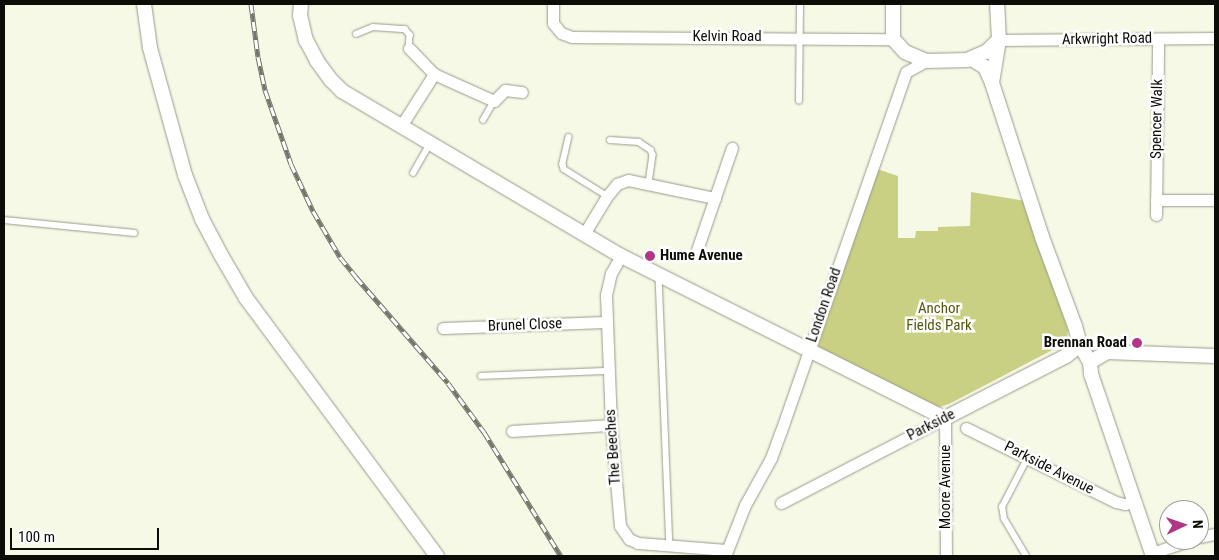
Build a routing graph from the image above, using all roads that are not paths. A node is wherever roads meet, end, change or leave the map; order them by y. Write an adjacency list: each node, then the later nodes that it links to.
1 (144, 4): 60 (street)
2 (301, 4): 23 (street)
3 (553, 4): 8 (street, Kelvin Road)
4 (800, 4): 8 (lane)
5 (893, 4): 12 (street)
6 (997, 4): 11 (street)
7 (356, 34): 13 (lane)
8 (798, 37): 12 (street, Kelvin Road); 21 (lane)
9 (1158, 38): 10 (street, Arkwright Road); 11 (street, Arkwright Road); 32 (street, Spencer Walk)
10 (1215, 38)
11 (999, 40): 14 (street); 18 (street)
12 (897, 43): 15 (street); 16 (street)
13 (409, 48): 17 (street)
14 (972, 59): 15 (street); 18 (street)
15 (926, 61): 16 (street)
16 (906, 72): 44 (street, London Road)
17 (434, 74): 20 (street); 23 (street)
18 (992, 83): 43 (street)
19 (522, 92): 20 (street)
20 (494, 101): 22 (lane)
21 (799, 101)
22 (483, 120)
23 (401, 126): 26 (street)
24 (569, 137): 30 (lane)
25 (610, 140): 29 (lane)
26 (430, 143): 28 (lane); 37 (street)
27 (732, 148): 31 (street)
28 (413, 173)
29 (649, 184): 30 (street); 31 (street)
30 (608, 196): 37 (street)
31 (716, 198): 38 (street)
32 (1156, 200): 33 (street); 34 (street, Spencer Walk)
33 (1215, 200)
34 (1156, 214)
35 (4, 220): 36 (lane)
36 (134, 233)
37 (584, 234): 39 (street)
38 (697, 250)
39 (621, 256): 40 (street); 41 (street, The Beeches)
40 (659, 276): 44 (street); 56 (lane)
41 (606, 322): 42 (street, Brunel Close); 47 (street, The Beeches)
42 (443, 328)
43 (1080, 345): 46 (street); 49 (street, Parkside)
44 (809, 348): 49 (street); 58 (street, London Road)
45 (1215, 356): 46 (street)
46 (1090, 362): 55 (street)
47 (608, 371): 48 (lane); 50 (street, The Beeches)
48 (481, 376)
49 (945, 418): 54 (street, Parkside); 61 (street, Moore Avenue)
50 (611, 425): 52 (street); 56 (street, The Beeches)
51 (966, 428): 53 (street, Parkside Avenue)
52 (512, 431)
53 (1028, 457): 55 (street, Parkside Avenue); 62 (lane)
54 (781, 502)
55 (1134, 502): 59 (street)
56 (670, 545): 58 (street, The Beeches)
57 (1165, 550): 59 (street)
58 (726, 553)
59 (1152, 555)
60 (437, 556)
61 (946, 556)
62 (1026, 556)

